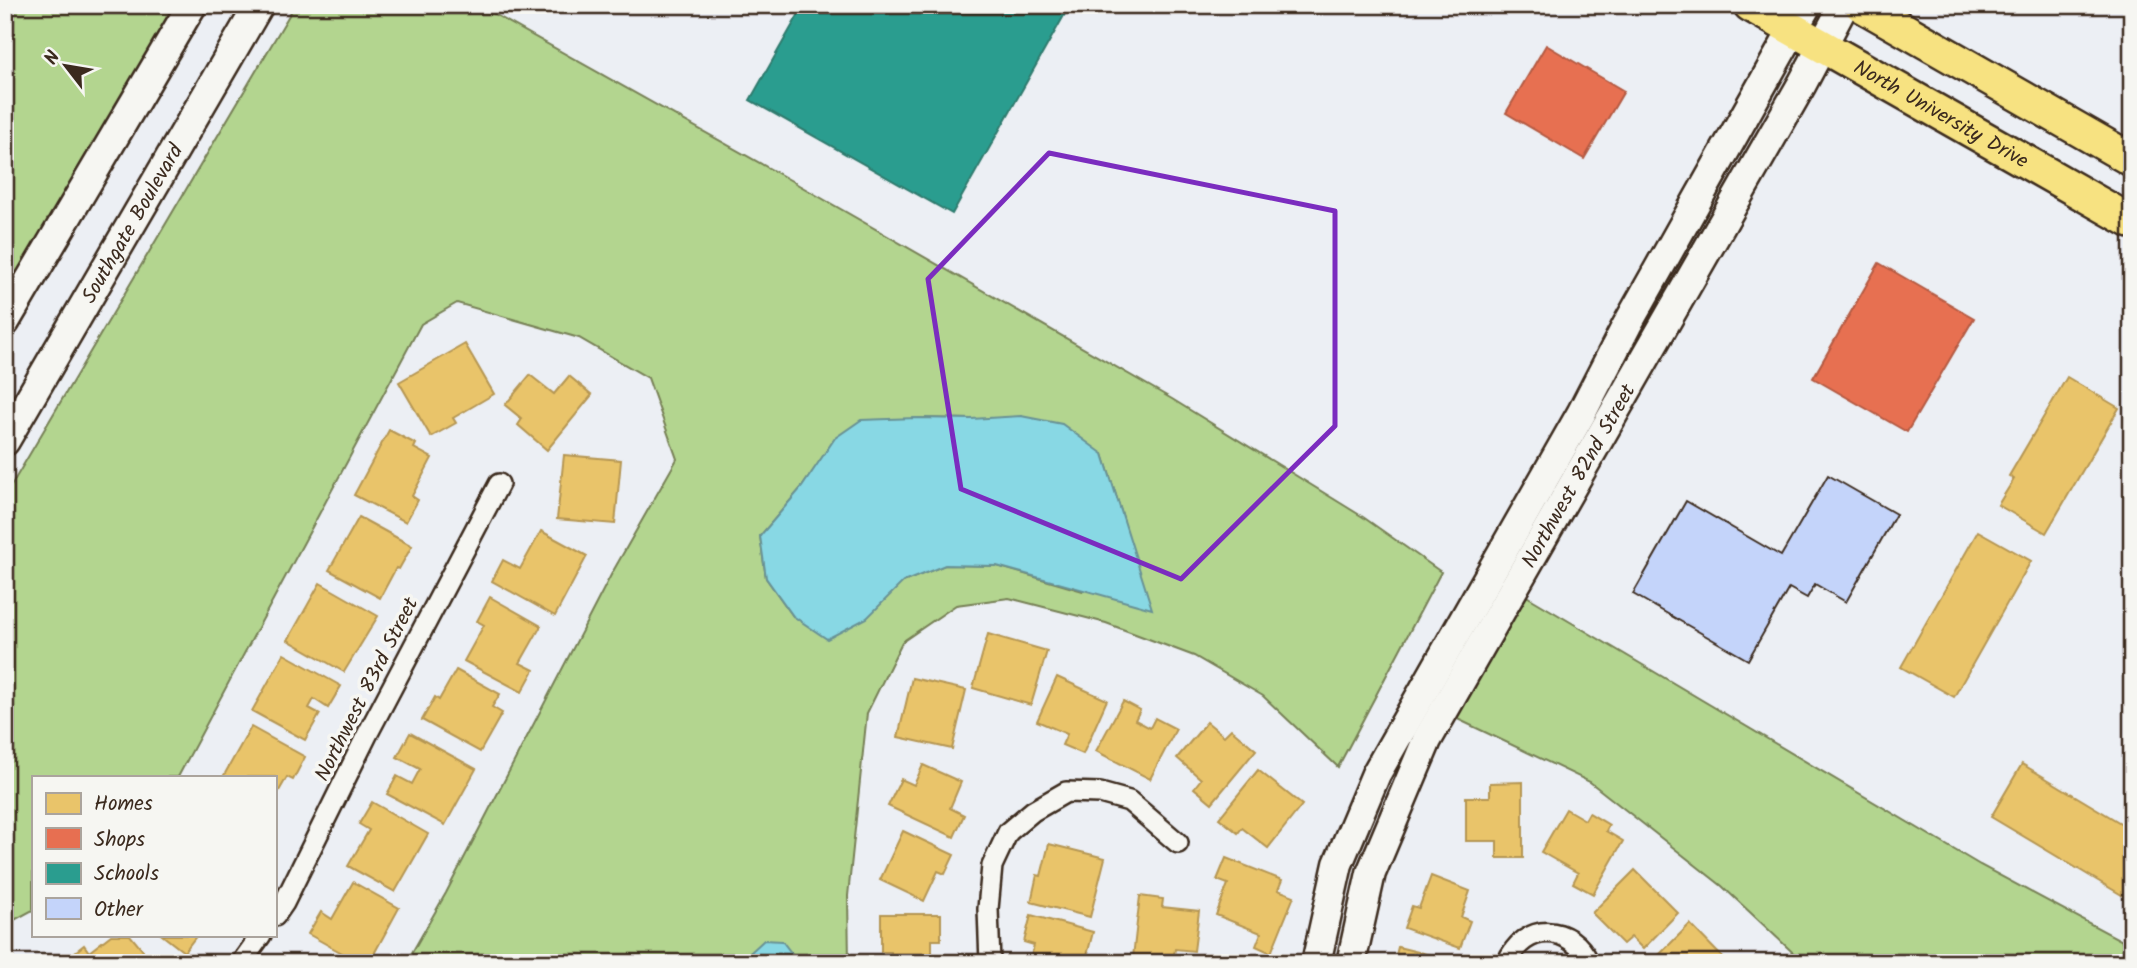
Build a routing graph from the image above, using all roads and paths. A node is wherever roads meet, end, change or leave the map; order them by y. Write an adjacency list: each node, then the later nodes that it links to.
1 (192, 5): 10 (street)
2 (260, 5): 11 (street, Southgate Boulevard)
3 (1750, 5): 6 (main road, North University Drive)
4 (1844, 5): 7 (street, Northwest 82nd Street)
5 (1861, 5): 8 (main road)
6 (1800, 18): 7 (main road, North University Drive); 18 (street, Northwest 82nd Street)
7 (1823, 46): 9 (main road, North University Drive); 19 (street, Northwest 82nd Street)
8 (2132, 160)
9 (2132, 222)
10 (5, 322)
11 (5, 441)
12 (499, 484): 14 (street, Northwest 83rd Street)
13 (1178, 843): 17 (street)
14 (276, 915)
15 (260, 936): 16 (street)
16 (241, 963)
17 (990, 963)
18 (1315, 963)
19 (1351, 963)
20 (1507, 963): 21 (street)
21 (1589, 963)

